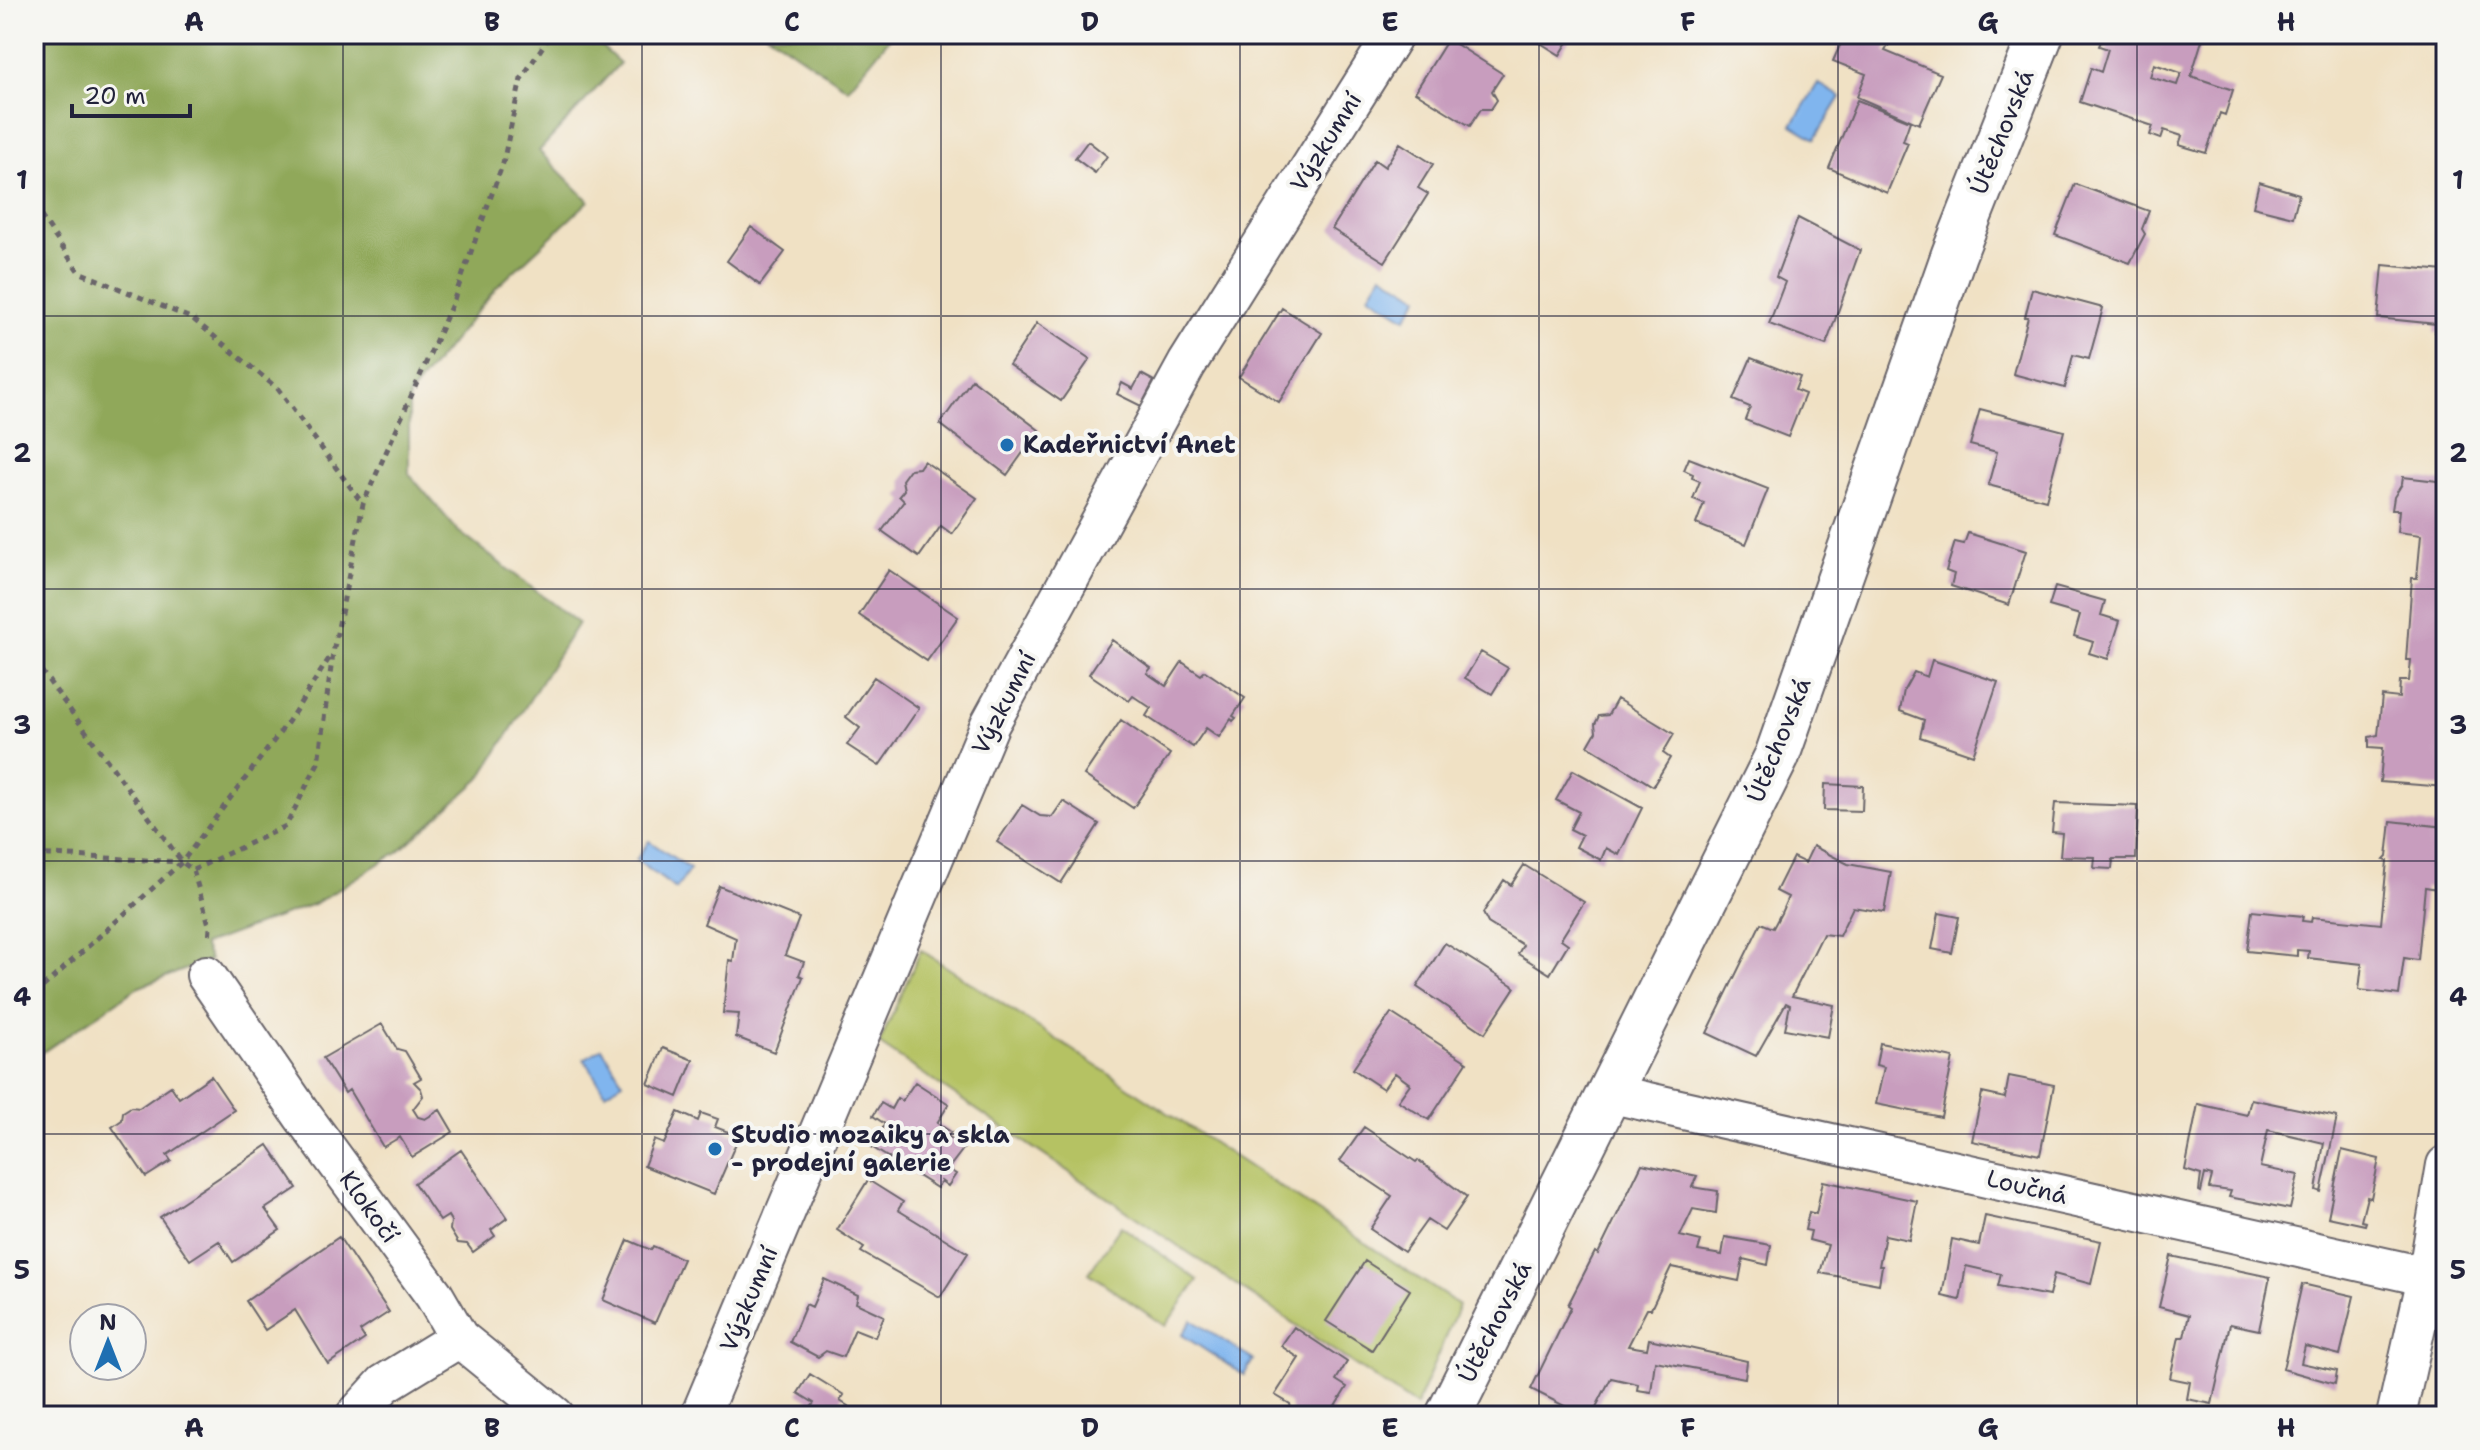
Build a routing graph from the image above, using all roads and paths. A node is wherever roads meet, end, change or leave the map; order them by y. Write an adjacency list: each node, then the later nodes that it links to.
1 (551, 34): 5 (path)
2 (1394, 34): 19 (street, Výzkumní)
3 (2041, 34): 13 (street, Útěchovská)
4 (34, 206): 5 (path)
5 (363, 504): 6 (path)
6 (333, 653): 9 (path); 10 (path)
7 (34, 661): 9 (path)
8 (34, 854): 9 (path)
9 (182, 862): 10 (path); 12 (path)
10 (193, 870): 11 (path)
11 (206, 975): 16 (street, Klokočí)
12 (34, 995)
13 (1608, 1093): 15 (street, Loučná); 20 (street, Útěchovská)
14 (2446, 1165): 15 (street)
15 (2436, 1279): 21 (street)
16 (459, 1338): 17 (street); 18 (street, Klokočí)
17 (355, 1416)
18 (555, 1416)
19 (700, 1416)
20 (1448, 1416)
21 (2396, 1416)

